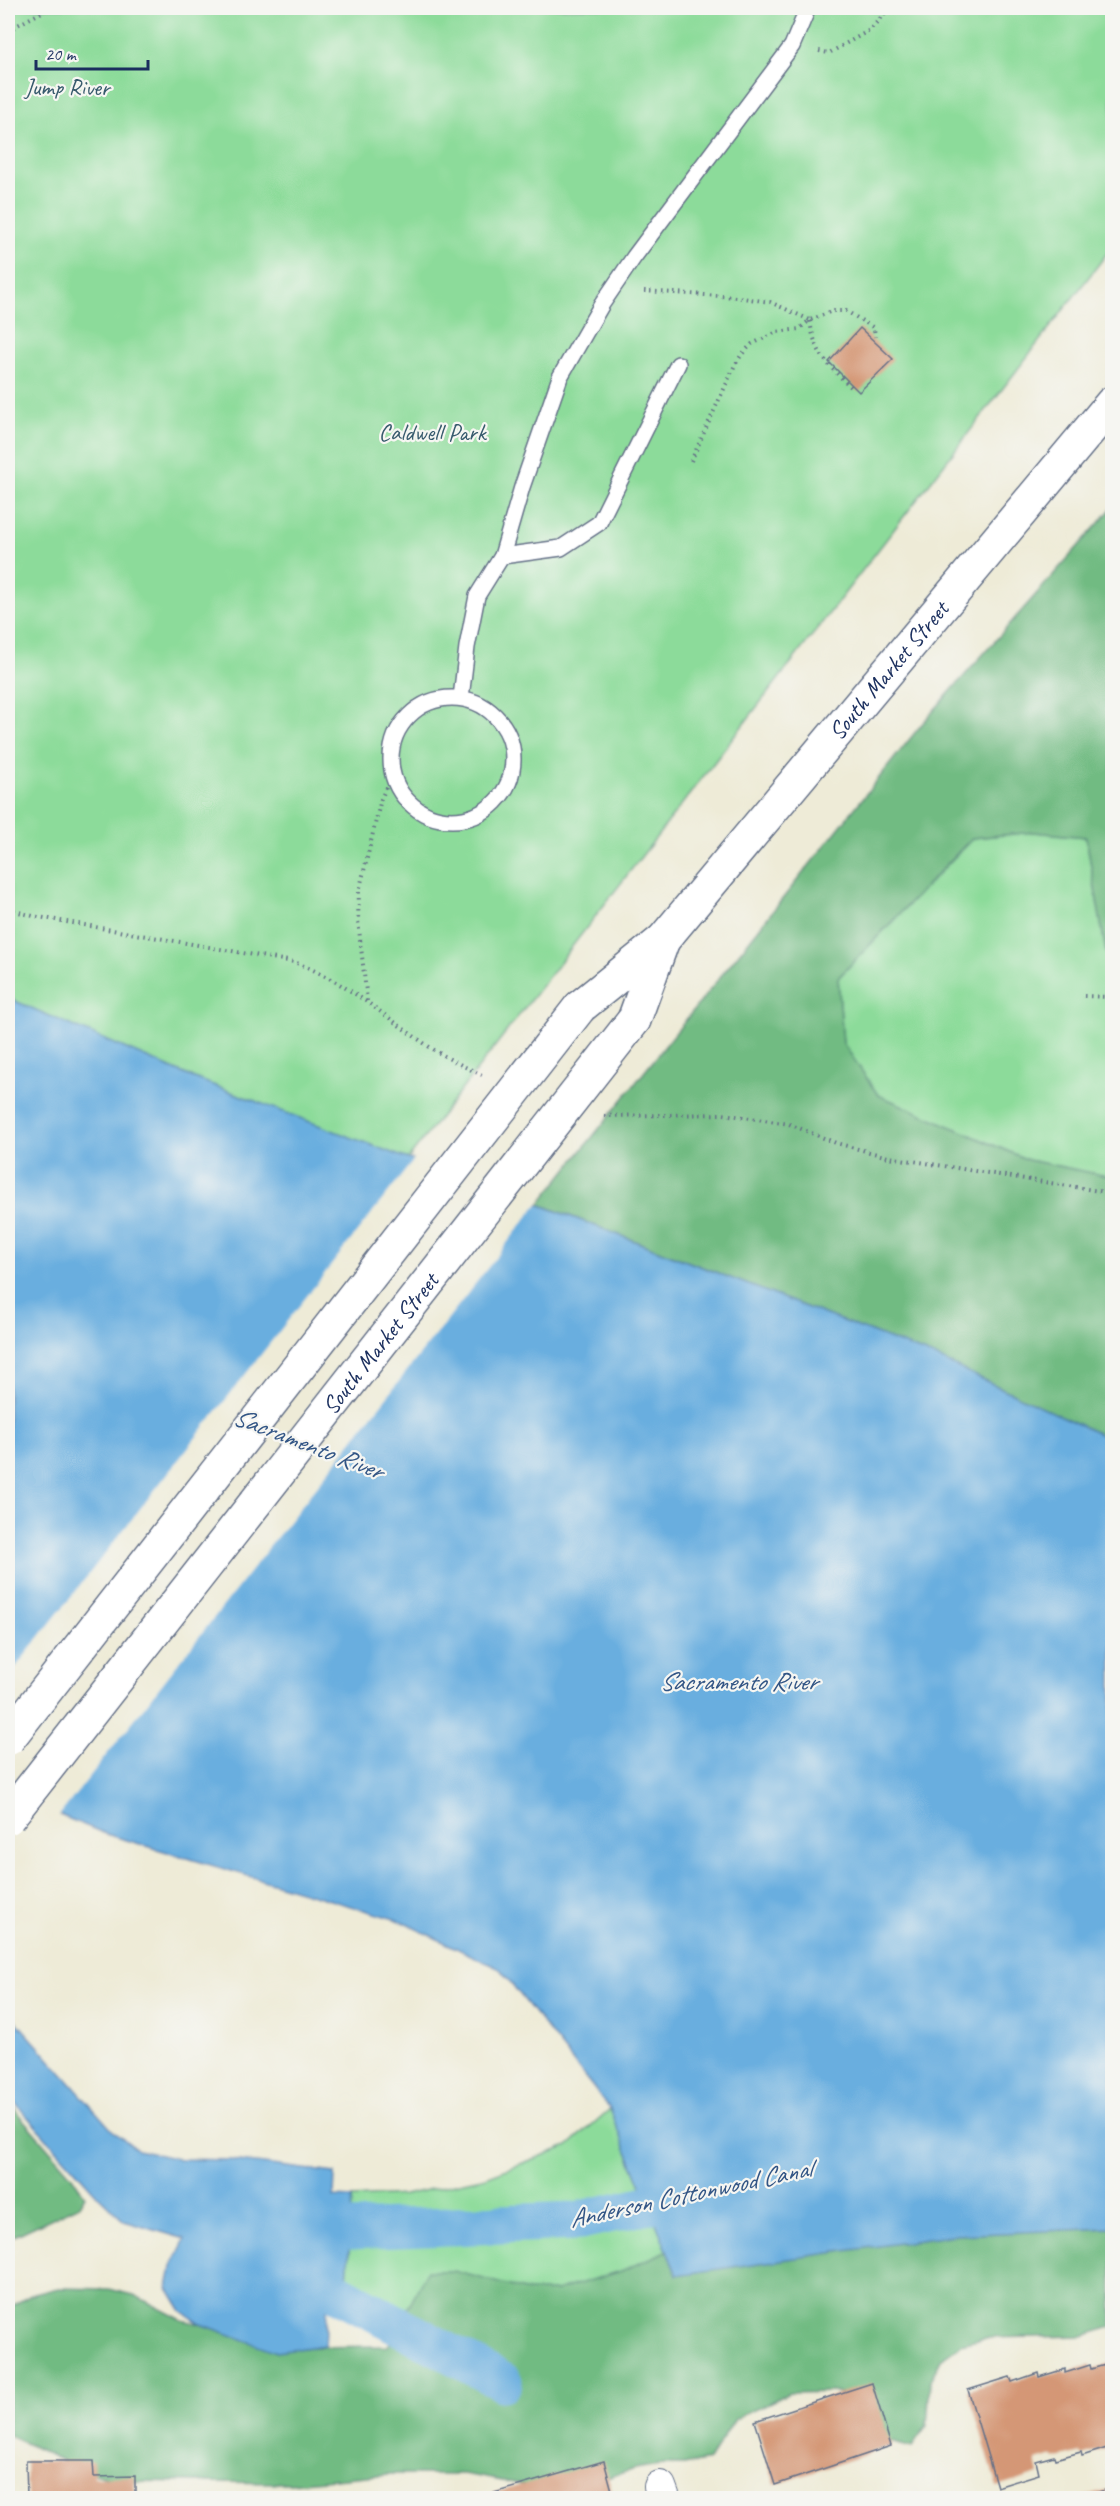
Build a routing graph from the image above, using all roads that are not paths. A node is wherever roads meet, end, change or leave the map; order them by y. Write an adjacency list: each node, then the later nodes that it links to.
1 (808, 8): 4 (lane)
2 (678, 364): 4 (lane)
3 (1113, 403): 6 (main road, South Market Street)
4 (502, 556): 5 (lane)
5 (461, 698): 5 (lane)
6 (663, 940): 7 (main road, South Market Street, bridge); 8 (main road, South Market Street, bridge)
7 (8, 1739)
8 (8, 1818)

